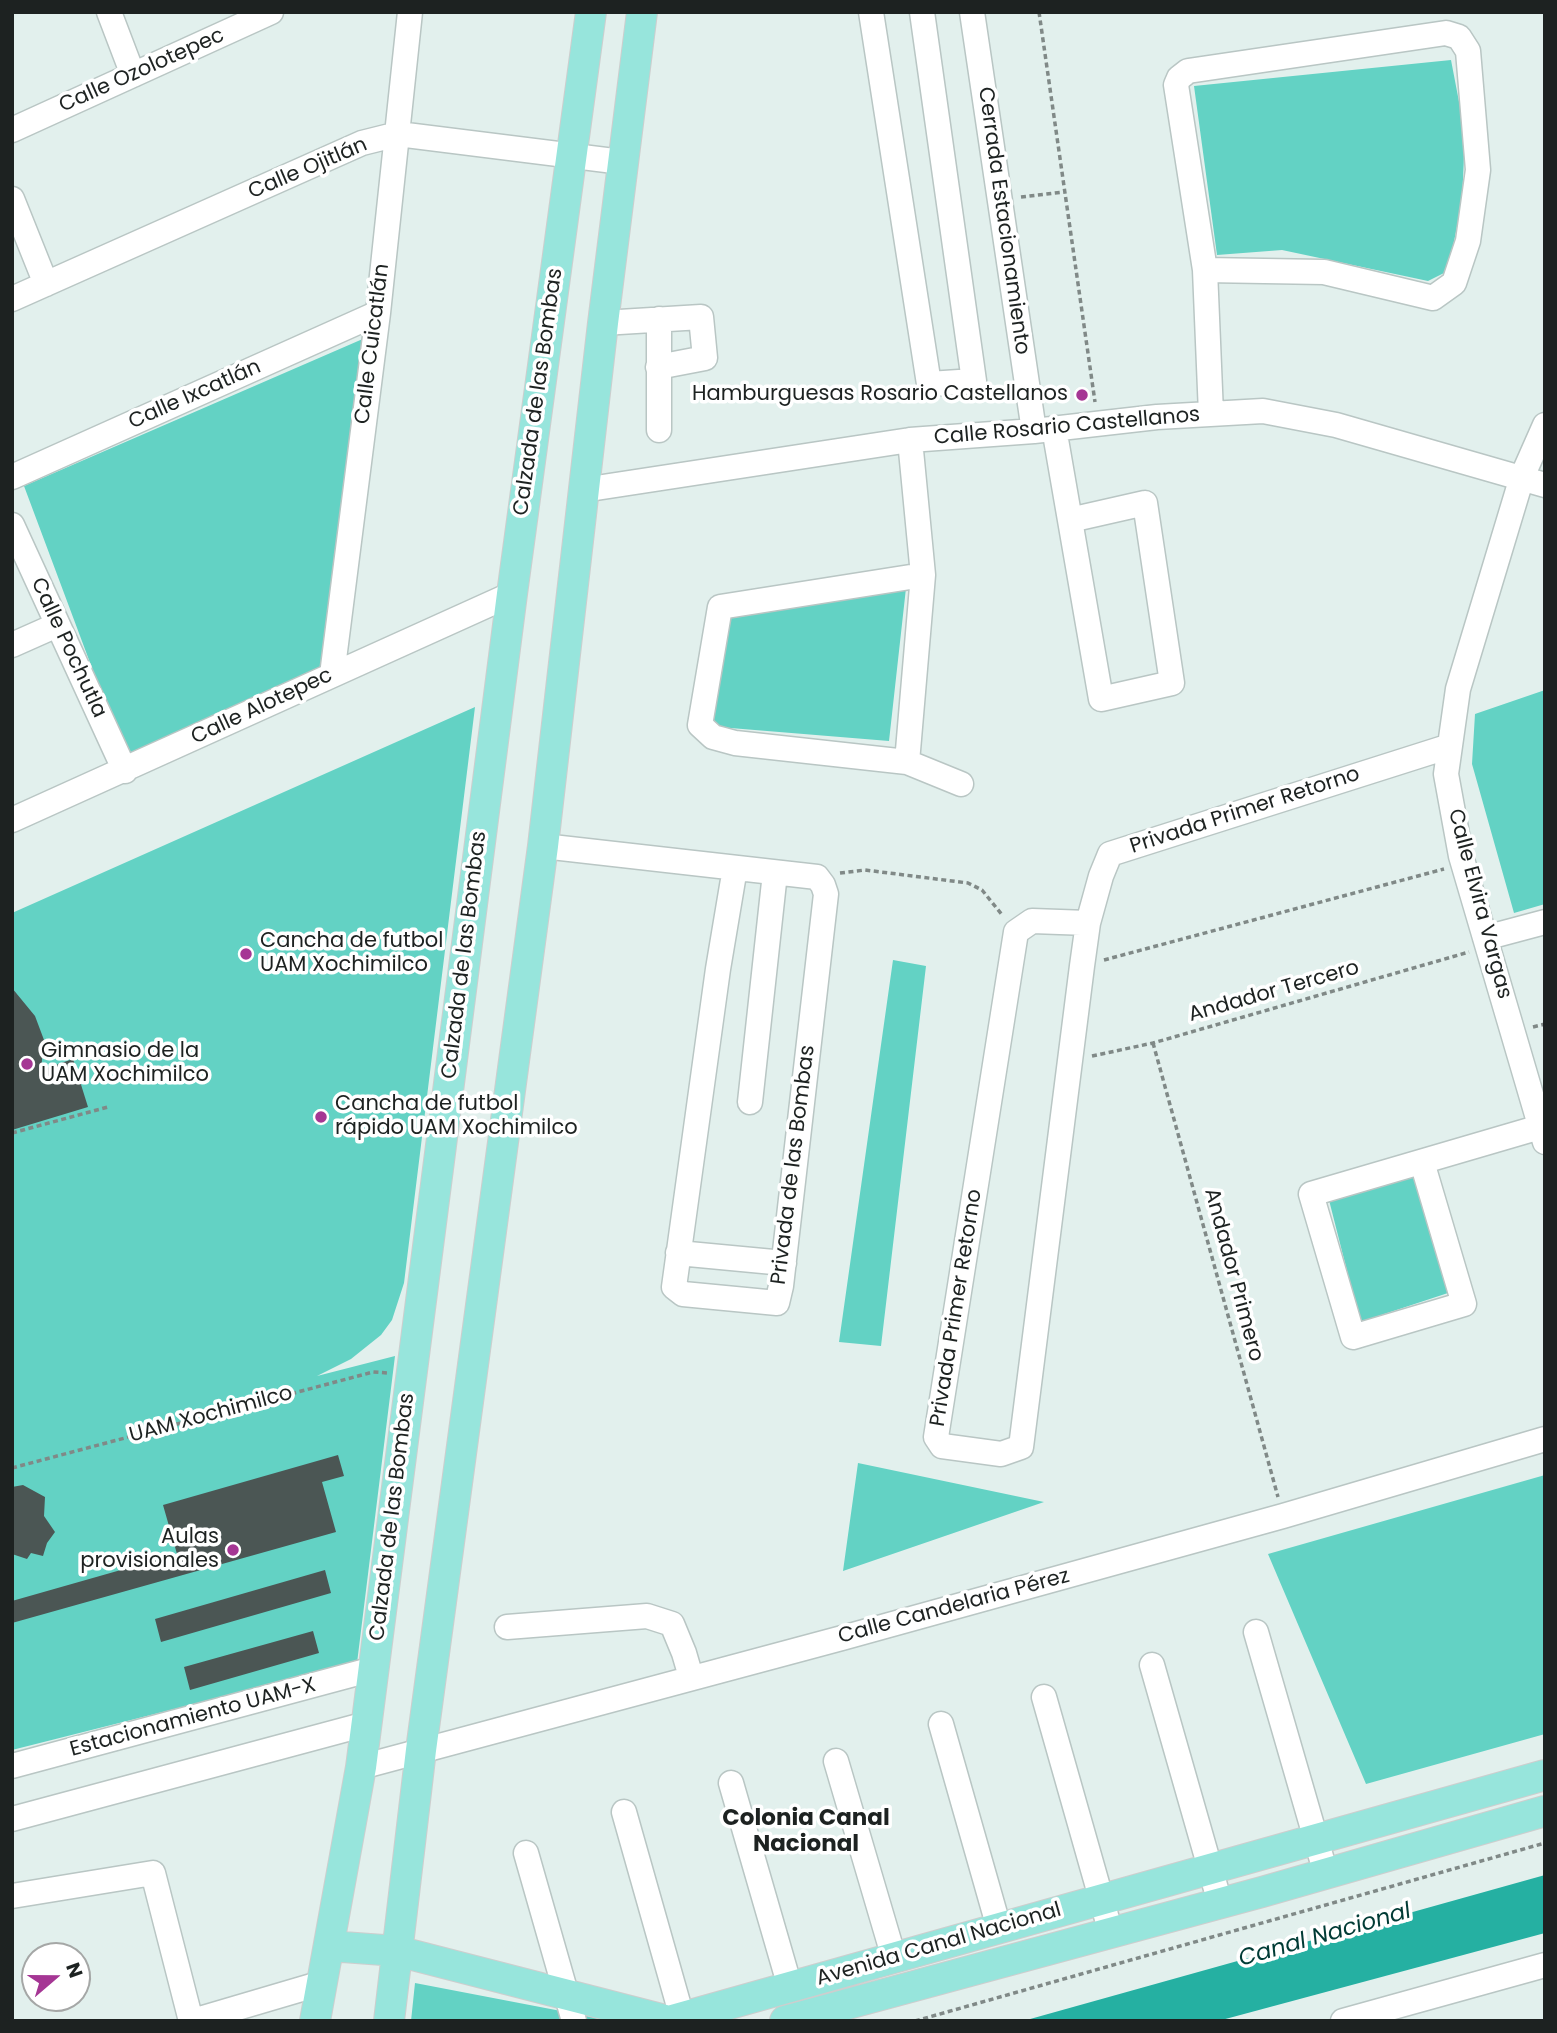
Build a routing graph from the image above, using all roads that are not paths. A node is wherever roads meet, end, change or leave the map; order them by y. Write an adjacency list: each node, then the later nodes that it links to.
1 (109, 12): 9 (street)
2 (271, 12): 9 (street, Calle Ozolotepec)
3 (410, 12): 11 (street, Calle Cuicatlán)
4 (591, 12): 12 (main road, Calzada de las Bombas)
5 (642, 12): 13 (main road)
6 (871, 12): 7 (street)
7 (922, 12)
8 (972, 12): 24 (street, Cerrada Estacionamiento)
9 (134, 75): 10 (street, Calle Ozolotepec)
10 (12, 130)
11 (398, 134): 12 (street, Calle Ojitlán); 16 (street, Calle Ojitlán); 18 (street, Calle Cuicatlán)
12 (572, 155): 13 (street, Calle Ojitlán); 33 (main road, Calzada de las Bombas)
13 (622, 162): 20 (main road)
14 (12, 198): 16 (street)
15 (1205, 270): 15 (street); 22 (street)
16 (46, 284): 17 (street, Calle Ojitlán)
17 (12, 299)
18 (378, 313): 27 (street, Calle Ixcatlán); 36 (street, Calle Cuicatlán)
19 (659, 319): 20 (street); 21 (street); 21 (street)
20 (603, 323): 29 (main road)
21 (658, 367): 25 (street)
22 (1211, 414): 24 (street, Calle Rosario Castellanos); 28 (street, Calle Rosario Castellanos)
23 (1545, 425): 28 (street, Calle Elvira Vargas)
24 (1044, 429): 26 (street, Calle Rosario Castellanos); 30 (street, Cerrada Estacionamiento)
25 (659, 430)
26 (910, 440): 29 (street, Calle Rosario Castellanos); 32 (street)
27 (12, 477)
28 (1533, 481): 37 (street, Calle Elvira Vargas)
29 (583, 490): 42 (main road)
30 (1070, 520): 30 (street, Cerrada Estacionamiento)
31 (12, 524): 34 (street, Calle Pochutla)
32 (923, 575): 38 (street); 38 (street)
33 (512, 594): 36 (street, Calle Alotepec); 57 (main road, Calzada de las Bombas)
34 (57, 625): 35 (street); 39 (street, Calle Pochutla)
35 (12, 645)
36 (332, 675): 39 (street, Calle Alotepec)
37 (1450, 746): 46 (street, Privada Primer Retorno); 47 (street, Calle Elvira Vargas)
38 (907, 762): 40 (street)
39 (125, 771): 41 (street, Calle Alotepec)
40 (961, 784)
41 (12, 820)
42 (543, 846): 43 (street); 62 (main road)
43 (734, 868): 44 (street); 51 (street, Privada de las Bombas)
44 (775, 873): 48 (street); 52 (street, Privada de las Bombas)
45 (1545, 922): 47 (street)
46 (1088, 923): 46 (street, Privada Primer Retorno)
47 (1486, 942): 49 (street, Calle Elvira Vargas)
48 (750, 1102)
49 (1542, 1135): 50 (street)
50 (1422, 1162): 50 (street)
51 (678, 1253): 52 (street); 52 (street, Privada de las Bombas)
52 (784, 1263)
53 (1545, 1439): 58 (street, Calle Candelaria Pérez)
54 (507, 1627): 58 (street)
55 (1256, 1632): 71 (street)
56 (1152, 1665): 73 (street)
57 (373, 1669): 60 (main road, Calzada de las Bombas); 64 (street, Estacionamiento UAM-X)
58 (691, 1676): 62 (street, Calle Candelaria Pérez)
59 (1044, 1698): 76 (street)
60 (366, 1724): 65 (main road, Calzada de las Bombas); 70 (street)
61 (941, 1724): 78 (street)
62 (421, 1749): 65 (street, Calle Candelaria Pérez); 81 (main road)
63 (836, 1761): 82 (street)
64 (12, 1766)
65 (360, 1766): 80 (main road, Calzada de las Bombas)
66 (1545, 1775): 71 (main road, Avenida Canal Nacional)
67 (731, 1783): 85 (street)
68 (1545, 1811): 74 (main road, Avenida Canal Nacional)
69 (624, 1812): 87 (street)
70 (12, 1819)
71 (1316, 1839): 73 (main road, Avenida Canal Nacional); 74 (street)
72 (526, 1853): 86 (street)
73 (1211, 1869): 76 (main road, Avenida Canal Nacional); 77 (street)
74 (1326, 1874): 77 (main road, Avenida Canal Nacional)
75 (12, 1896): 88 (street)
76 (1101, 1899): 78 (main road, Avenida Canal Nacional); 79 (street)
77 (1220, 1903): 79 (main road, Avenida Canal Nacional)
78 (999, 1928): 82 (main road, Avenida Canal Nacional)
79 (1111, 1933): 91 (main road, Avenida Canal Nacional)
80 (329, 1946): 81 (main road, Avenida Canal Nacional); 84 (main road, Calzada de las Bombas)
81 (397, 1951): 86 (main road, Avenida Canal Nacional); 90 (main road)
82 (894, 1958): 85 (main road, Avenida Canal Nacional)
83 (1545, 1965): 92 (street)
84 (322, 1983): 88 (street); 89 (main road, Calzada de las Bombas)
85 (789, 1987): 87 (main road, Avenida Canal Nacional)
86 (570, 2007): 87 (main road, Avenida Canal Nacional)
87 (682, 2017)
88 (192, 2021)
89 (315, 2021)
90 (389, 2021)
91 (785, 2021)
92 (1343, 2021)

